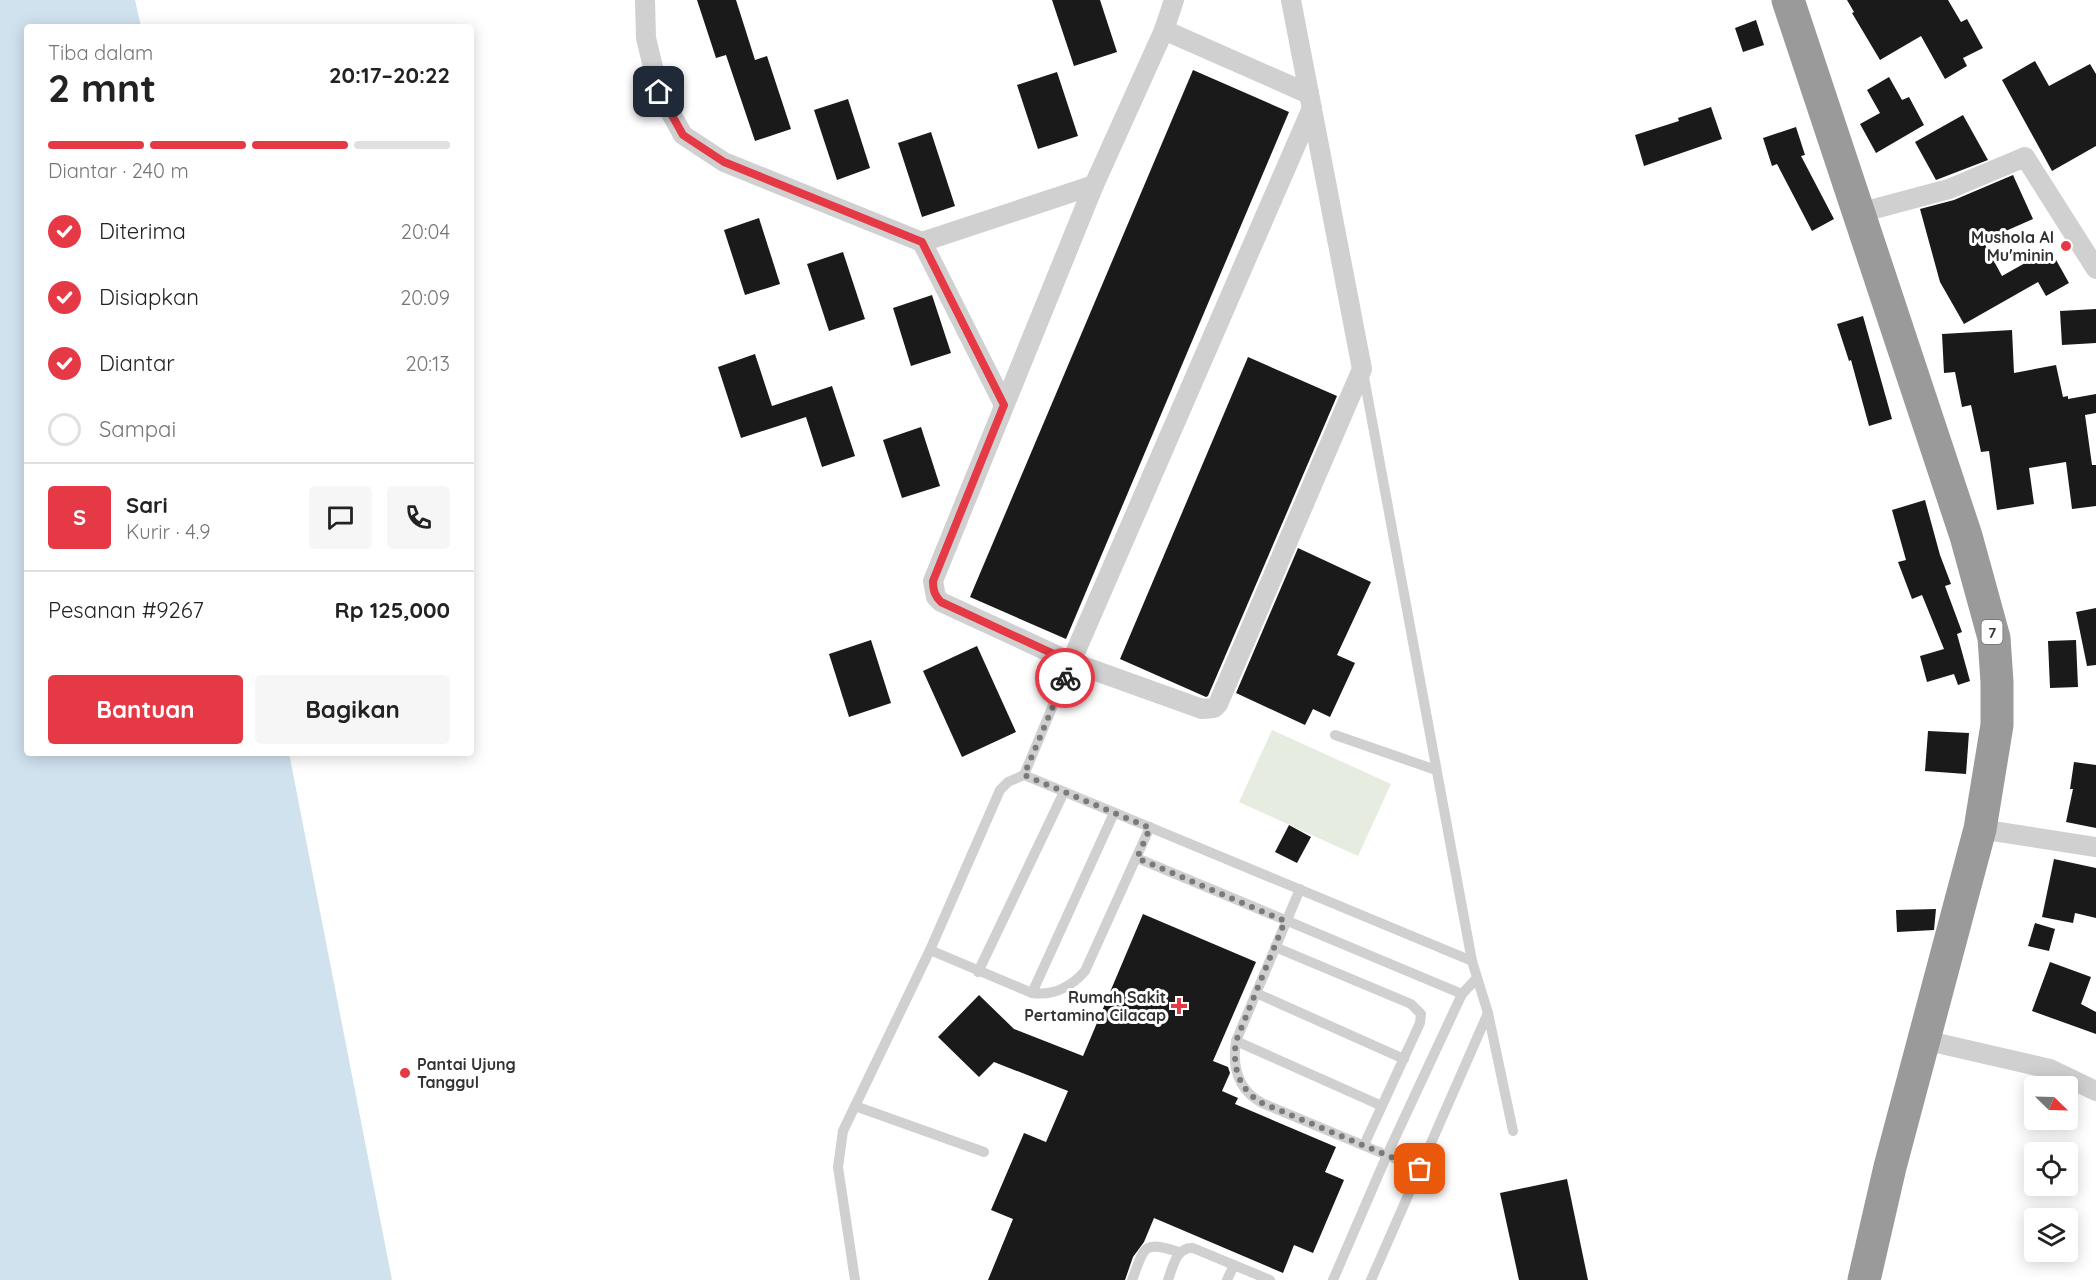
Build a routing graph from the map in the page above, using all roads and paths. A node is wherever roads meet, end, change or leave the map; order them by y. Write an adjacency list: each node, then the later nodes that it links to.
1 (645, 0): 9 (street)
2 (1174, 0): 5 (street)
3 (1291, 0): 6 (street)
4 (1788, 0): 8 (highway, 7)
5 (1164, 30): 6 (street); 7 (street)
6 (1310, 101): 11 (street); 13 (street)
7 (1094, 185): 9 (street); 12 (street)
8 (1859, 213): 10 (street); 20 (highway, 7)
9 (922, 242): 12 (street)
10 (2093, 258)
11 (1362, 369): 13 (street); 15 (lane)
12 (1004, 405): 13 (street)
13 (1071, 662): 16 (lane)
14 (1335, 735): 15 (lane)
15 (1436, 770): 27 (lane)
16 (1024, 775): 17 (lane); 26 (lane)
17 (1064, 792): 18 (lane); 28 (lane)
18 (1114, 813): 19 (lane); 30 (lane)
19 (1150, 828): 22 (lane); 23 (lane)
20 (1980, 829): 21 (street); 34 (highway, 7)
21 (2096, 847)
22 (1137, 858): 24 (lane); 30 (lane)
23 (1300, 889): 24 (lane); 27 (lane)
24 (1285, 921): 25 (lane); 32 (lane)
25 (1275, 947): 31 (lane); 36 (lane)
26 (930, 950): 28 (lane); 38 (lane)
27 (1472, 961): 29 (lane)
28 (978, 972): 30 (lane)
29 (1477, 978): 32 (lane); 33 (lane)
30 (1032, 993)
31 (1256, 993): 35 (lane); 36 (lane)
32 (1462, 994): 43 (lane)
33 (1488, 1013): 40 (lane); 44 (lane)
34 (1924, 1040): 37 (street); 54 (highway, 7)
35 (1236, 1041): 39 (lane); 41 (lane)
36 (1404, 1059): 39 (lane)
37 (2096, 1091)
38 (855, 1106): 42 (lane); 47 (lane)
39 (1382, 1106): 41 (lane)
40 (1512, 1131)
41 (1364, 1145): 43 (lane)
42 (984, 1152)
43 (1387, 1155): 44 (lane); 52 (lane)
44 (1420, 1169): 53 (lane)
45 (1179, 1252): 46 (lane); 48 (lane); 49 (lane)
46 (1234, 1265): 50 (lane); 51 (lane)
47 (855, 1280)
48 (1132, 1280)
49 (1167, 1280)
50 (1227, 1280)
51 (1270, 1280)
52 (1333, 1280)
53 (1371, 1280)
54 (1864, 1280)

